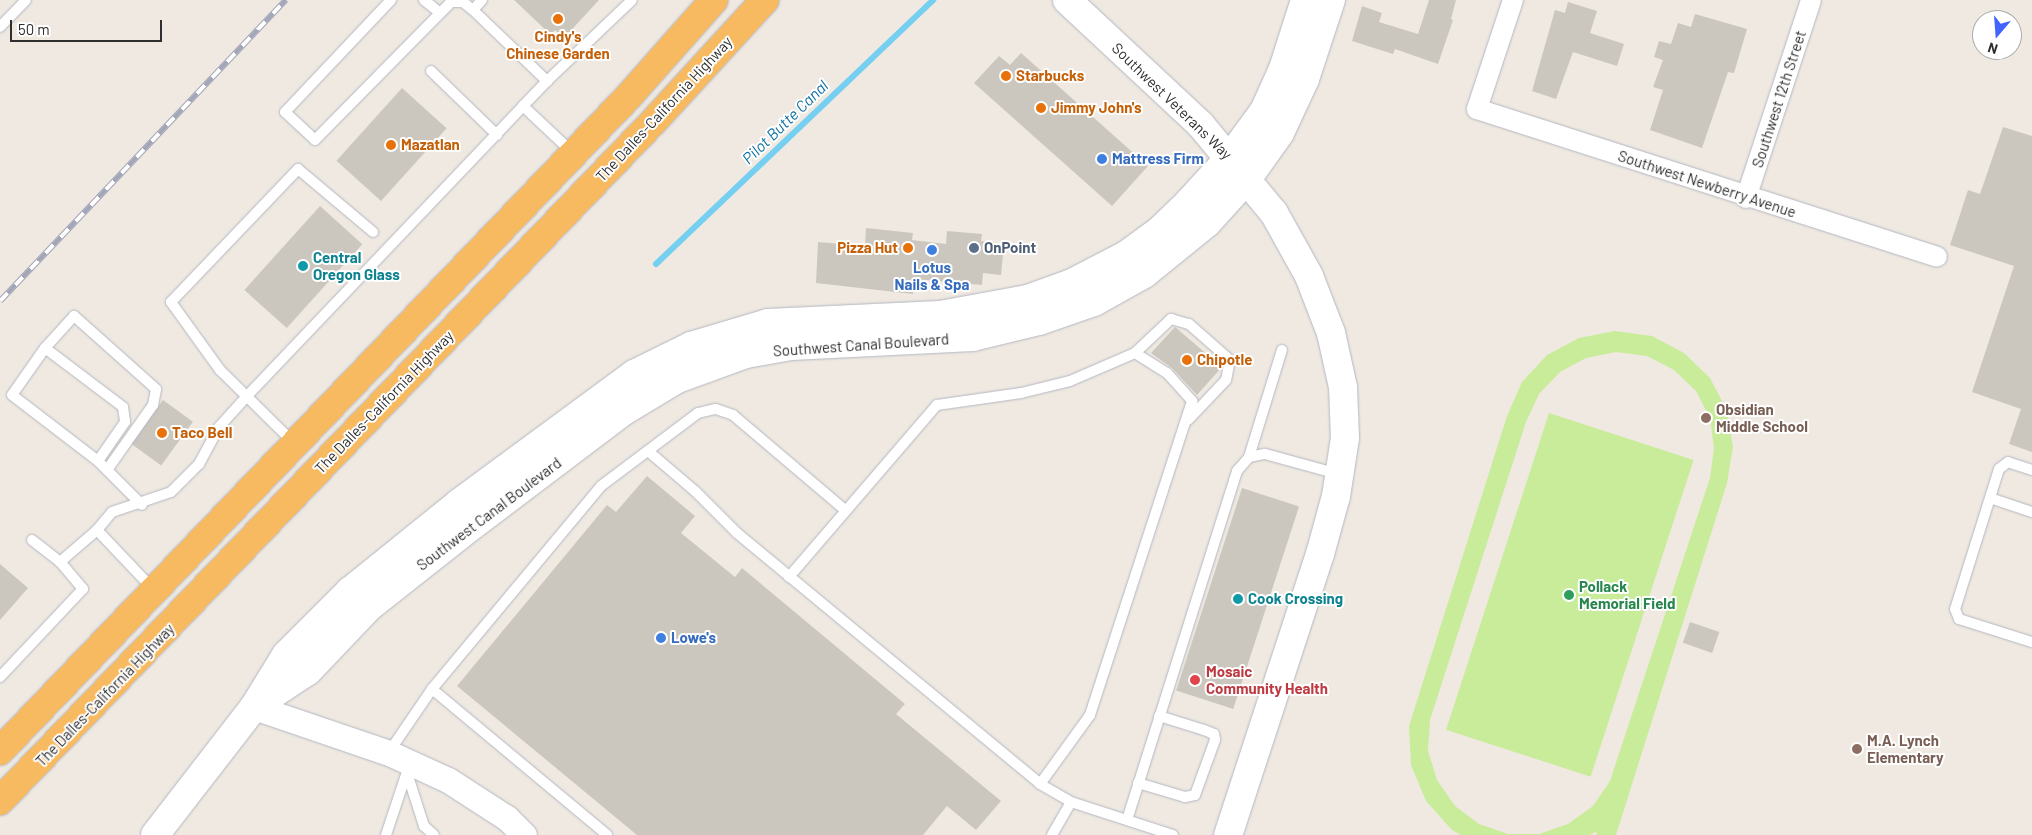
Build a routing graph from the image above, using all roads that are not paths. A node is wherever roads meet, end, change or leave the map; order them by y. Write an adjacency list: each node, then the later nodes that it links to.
1 (26, 0): 15 (lane)
2 (391, 0): 14 (lane)
3 (424, 0): 14 (lane)
4 (482, 0): 13 (lane)
5 (632, 0): 17 (lane)
6 (714, 0): 20 (highway)
7 (765, 0): 39 (highway, The Dalles-California Highway)
8 (1067, 0): 21 (main road, Southwest Veterans Way)
9 (1305, 0): 21 (main road, Southwest Canal Boulevard)
10 (1331, 0): 22 (main road, Southwest Canal Boulevard)
11 (1513, 0): 23 (street, Southwest Newberry Avenue)
12 (1811, 0): 23 (street, Southwest 12th Street)
13 (473, 10): 14 (lane); 17 (lane)
14 (438, 12)
15 (0, 27)
16 (431, 71): 19 (lane)
17 (547, 82): 18 (lane)
18 (523, 106): 19 (lane); 20 (lane)
19 (497, 135): 29 (lane)
20 (573, 153): 31 (highway)
21 (1230, 157): 22 (main road, Southwest Veterans Way); 51 (main road, Southwest Canal Boulevard)
22 (1248, 178): 37 (main road, Southwest Veterans Way); 51 (main road, Southwest Canal Boulevard)
23 (1746, 198): 25 (street, Southwest Newberry Avenue)
24 (373, 232): 29 (lane)
25 (1937, 257)
26 (45, 348): 34 (lane); 34 (lane); 35 (lane)
27 (1282, 350): 33 (lane)
28 (1135, 353): 30 (lane); 30 (lane); 41 (lane)
29 (247, 396): 31 (lane); 40 (lane)
30 (1185, 422): 56 (lane)
31 (294, 442): 39 (highway); 47 (highway)
32 (648, 451): 41 (lane); 46 (lane); 50 (lane)
33 (1249, 457): 37 (lane); 52 (lane)
34 (98, 461): 35 (lane)
35 (107, 470): 40 (lane)
36 (2032, 470): 38 (lane)
37 (1339, 474): 67 (main road, Southwest Veterans Way)
38 (1990, 498): 42 (lane); 48 (lane)
39 (291, 499): 57 (highway, The Dalles-California Highway)
40 (142, 504): 43 (lane)
41 (846, 511): 46 (lane)
42 (2032, 512)
43 (96, 530): 45 (lane); 47 (lane)
44 (32, 540): 45 (lane)
45 (60, 562): 49 (lane)
46 (789, 577): 56 (lane)
47 (155, 591): 53 (highway)
48 (2032, 642)
49 (0, 677)
50 (432, 689): 54 (lane); 64 (lane)
51 (254, 707): 54 (street); 60 (main road, Southwest Canal Boulevard)
52 (1159, 716): 55 (lane); 55 (lane)
53 (0, 751)
54 (402, 763): 61 (lane); 62 (lane); 63 (street)
55 (1138, 783): 59 (lane)
56 (1040, 784): 58 (lane)
57 (0, 802)
58 (1071, 802): 59 (lane); 65 (lane)
59 (1127, 820): 66 (lane)
60 (155, 835)
61 (386, 835)
62 (434, 835)
63 (524, 835)
64 (607, 835)
65 (1052, 835)
66 (1173, 835)
67 (1228, 835)

